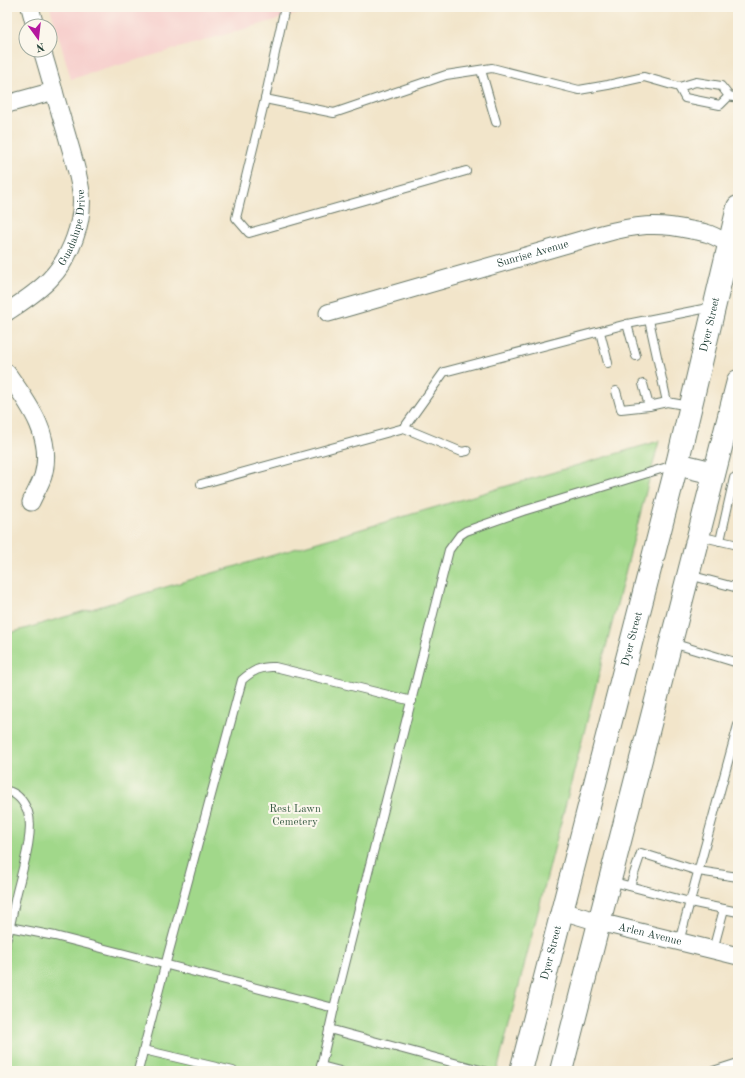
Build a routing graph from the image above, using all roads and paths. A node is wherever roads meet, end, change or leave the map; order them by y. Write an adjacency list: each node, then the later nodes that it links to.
1 (30, 7): 3 (street)
2 (285, 7): 10 (lane)
3 (33, 18)
4 (44, 58): 7 (street, Guadalupe Drive)
5 (481, 70): 6 (lane); 10 (lane); 12 (lane)
6 (679, 87): 8 (lane); 8 (lane)
7 (54, 91): 11 (street); 17 (street, Guadalupe Drive)
8 (730, 96): 9 (lane)
9 (738, 98)
10 (265, 100): 13 (lane)
11 (7, 104)
12 (496, 122)
13 (466, 171)
14 (738, 206): 15 (main road, Dyer Street)
15 (733, 245): 16 (main road, Dyer Street); 18 (street, Sunrise Avenue)
16 (713, 307): 19 (lane); 30 (main road, Dyer Street)
17 (7, 312)
18 (328, 313)
19 (649, 320): 20 (lane); 28 (lane)
20 (627, 324): 21 (lane); 22 (lane)
21 (600, 332): 23 (lane); 31 (lane)
22 (636, 356)
23 (608, 363)
24 (7, 373): 36 (street)
25 (738, 381): 34 (main road)
26 (643, 384): 29 (lane)
27 (616, 391): 29 (lane)
28 (667, 402): 29 (lane); 30 (lane)
29 (649, 406)
30 (690, 406): 33 (main road, Dyer Street)
31 (404, 428): 32 (lane); 35 (lane)
32 (467, 450)
33 (677, 464): 34 (main road); 44 (lane); 53 (main road, Dyer Street)
34 (727, 476): 37 (main road); 38 (lane)
35 (201, 484)
36 (31, 502)
37 (698, 536): 38 (lane); 40 (main road)
38 (720, 541): 39 (lane)
39 (738, 545)
40 (688, 574): 41 (lane); 42 (main road)
41 (738, 588)
42 (670, 643): 43 (lane); 49 (main road)
43 (738, 663)
44 (412, 701): 61 (lane); 62 (lane)
45 (738, 725): 47 (lane)
46 (7, 791): 56 (lane)
47 (698, 871): 48 (lane); 50 (lane); 51 (lane)
48 (738, 877)
49 (609, 881): 50 (lane); 55 (main road)
50 (630, 886): 51 (lane)
51 (690, 902): 52 (lane); 58 (lane)
52 (724, 909): 54 (lane); 59 (lane)
53 (562, 911): 55 (street, Arlen Avenue); 71 (main road, Dyer Street)
54 (738, 912)
55 (599, 922): 58 (street, Arlen Avenue); 72 (main road)
56 (9, 927): 57 (lane); 61 (lane)
57 (7, 938)
58 (679, 942): 59 (street, Arlen Avenue)
59 (713, 950): 60 (street, Arlen Avenue)
60 (738, 956)
61 (165, 966): 62 (lane); 64 (lane)
62 (334, 1008): 63 (lane)
63 (330, 1029): 66 (lane); 70 (lane)
64 (144, 1050): 67 (lane); 68 (lane)
65 (738, 1063): 73 (lane)
66 (321, 1068): 69 (lane)
67 (138, 1071)
68 (233, 1071)
69 (340, 1071)
70 (484, 1071)
71 (521, 1071)
72 (561, 1071)
73 (713, 1071)

